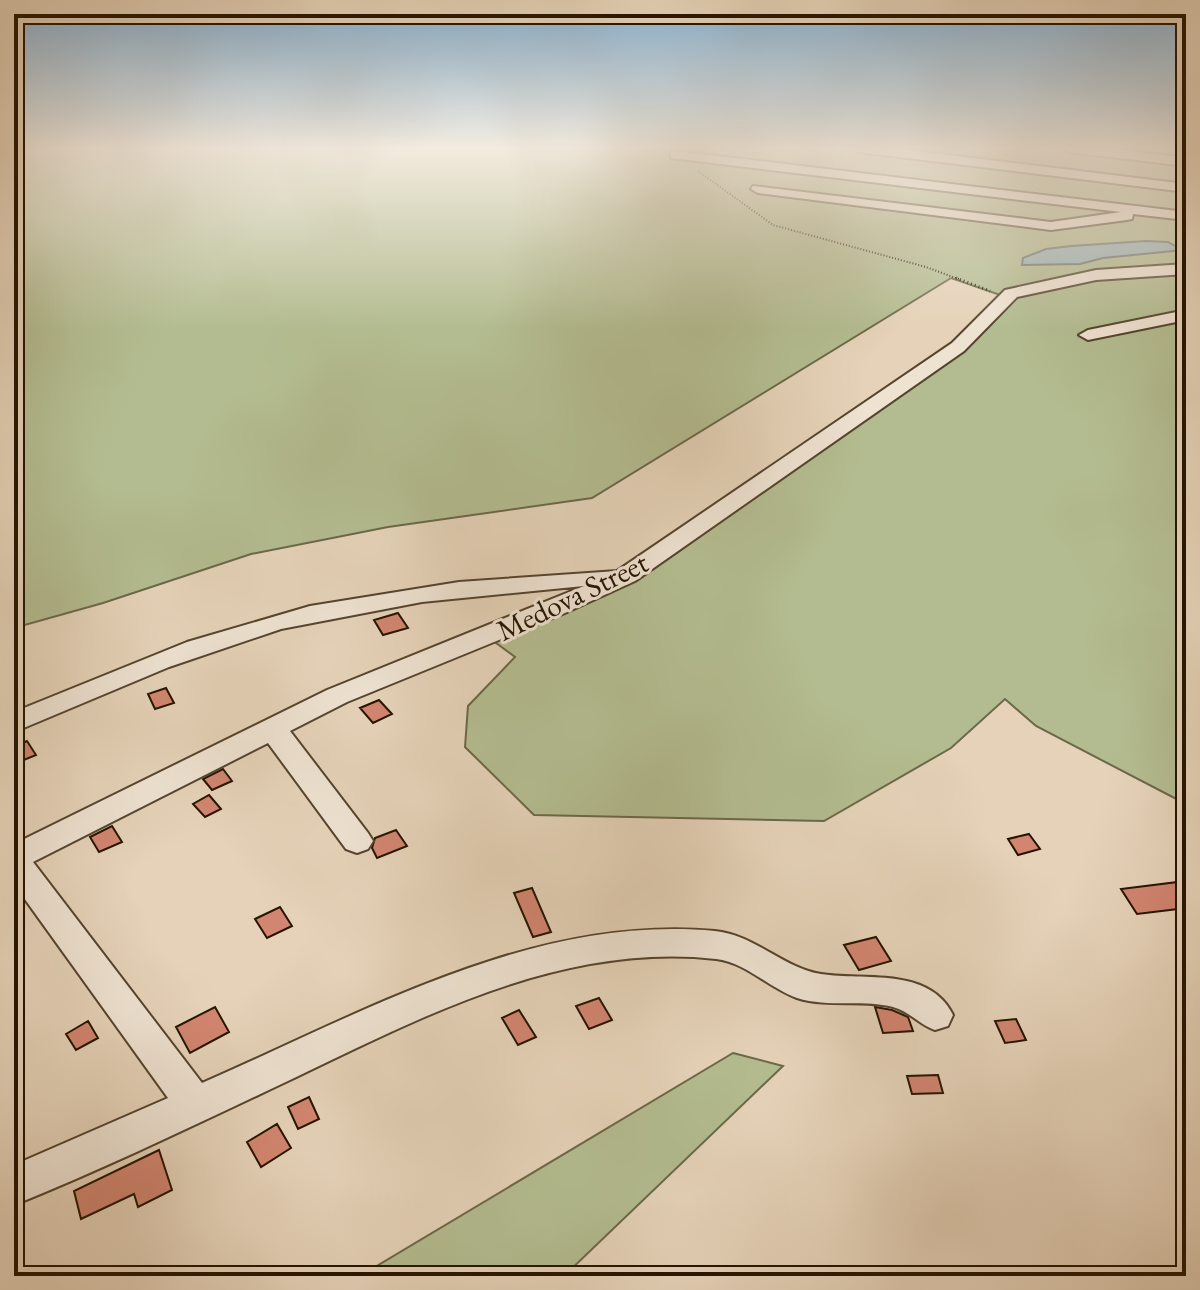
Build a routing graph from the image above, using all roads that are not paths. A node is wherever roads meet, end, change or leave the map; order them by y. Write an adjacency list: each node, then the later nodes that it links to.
1 (910, 208): 3 (street)
2 (1127, 208): 3 (street)
3 (1159, 212): 4 (street)
4 (1186, 216)
5 (1186, 269): 6 (street, Medova Street)
6 (1150, 270): 7 (street); 10 (street, Medova Street)
7 (1186, 283)
8 (1186, 315): 9 (street)
9 (1088, 335)
10 (626, 576): 11 (street); 12 (street, Medova Street)
11 (14, 723)
12 (272, 728): 13 (street); 14 (street, Medova Street)
13 (357, 841)
14 (14, 859): 16 (street, Medova Street)
15 (935, 1015): 16 (street)
16 (196, 1105): 17 (street)
17 (14, 1185)

